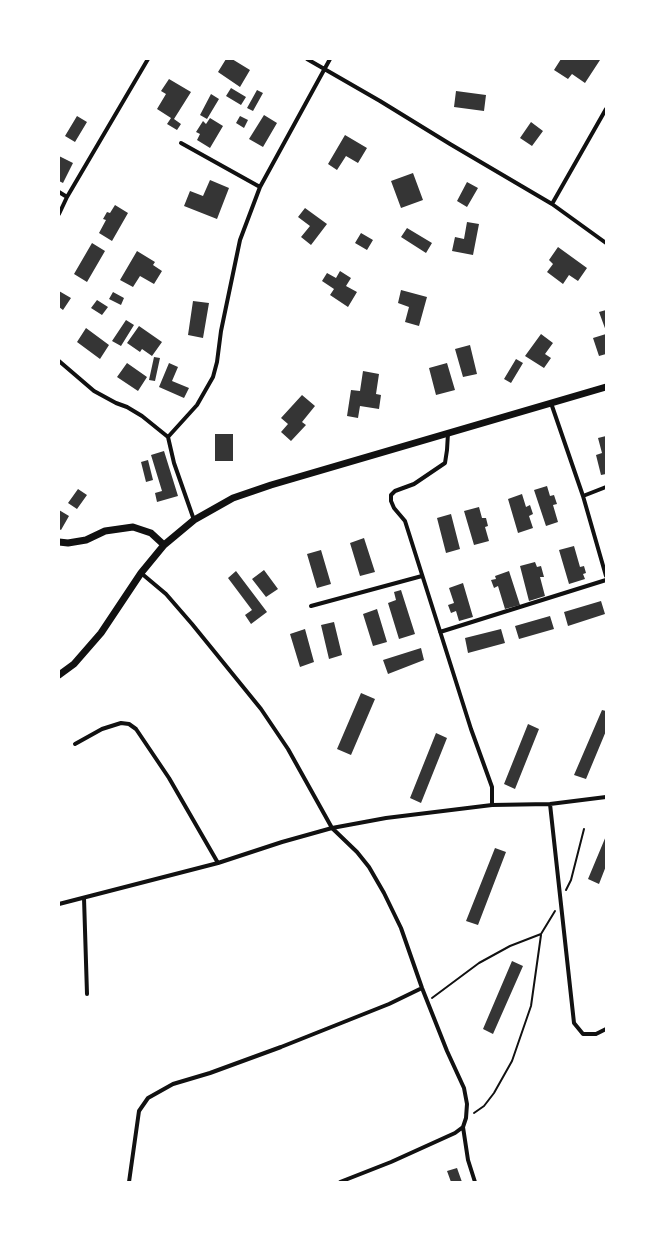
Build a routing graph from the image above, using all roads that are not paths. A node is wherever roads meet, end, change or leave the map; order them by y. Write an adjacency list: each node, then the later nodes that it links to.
1 (148, 59): 9 (street)
2 (307, 59): 4 (street)
3 (330, 59): 4 (street)
4 (325, 70): 7 (street); 10 (street)
5 (606, 109): 10 (street)
6 (181, 143): 7 (street)
7 (260, 186): 17 (street)
8 (59, 192): 9 (street)
9 (67, 197): 11 (street)
10 (552, 204): 12 (street)
11 (59, 214)
12 (606, 243)
13 (59, 361): 17 (street)
14 (606, 387): 15 (street)
15 (552, 403): 16 (street); 19 (street)
16 (448, 433): 20 (street); 24 (street)
17 (168, 437): 20 (street)
18 (606, 487): 19 (street)
19 (583, 496): 25 (street)
20 (194, 520): 22 (street)
21 (59, 542): 22 (street)
22 (164, 545): 23 (street)
23 (141, 572): 29 (street); 34 (street)
24 (422, 576): 27 (street); 28 (street)
25 (606, 576)
26 (606, 580): 28 (street)
27 (312, 606)
28 (440, 632): 33 (street)
29 (59, 675)
30 (75, 744): 35 (street)
31 (606, 797): 32 (street)
32 (550, 804): 33 (street); 40 (street)
33 (492, 805): 34 (street)
34 (332, 828): 35 (street); 38 (street)
35 (218, 863): 36 (street)
36 (84, 898): 37 (street); 39 (street)
37 (59, 904)
38 (422, 988): 41 (street); 42 (street)
39 (87, 994)
40 (606, 1029)
41 (463, 1127): 43 (street); 44 (street)
42 (129, 1182)
43 (340, 1182)
44 (475, 1182)

